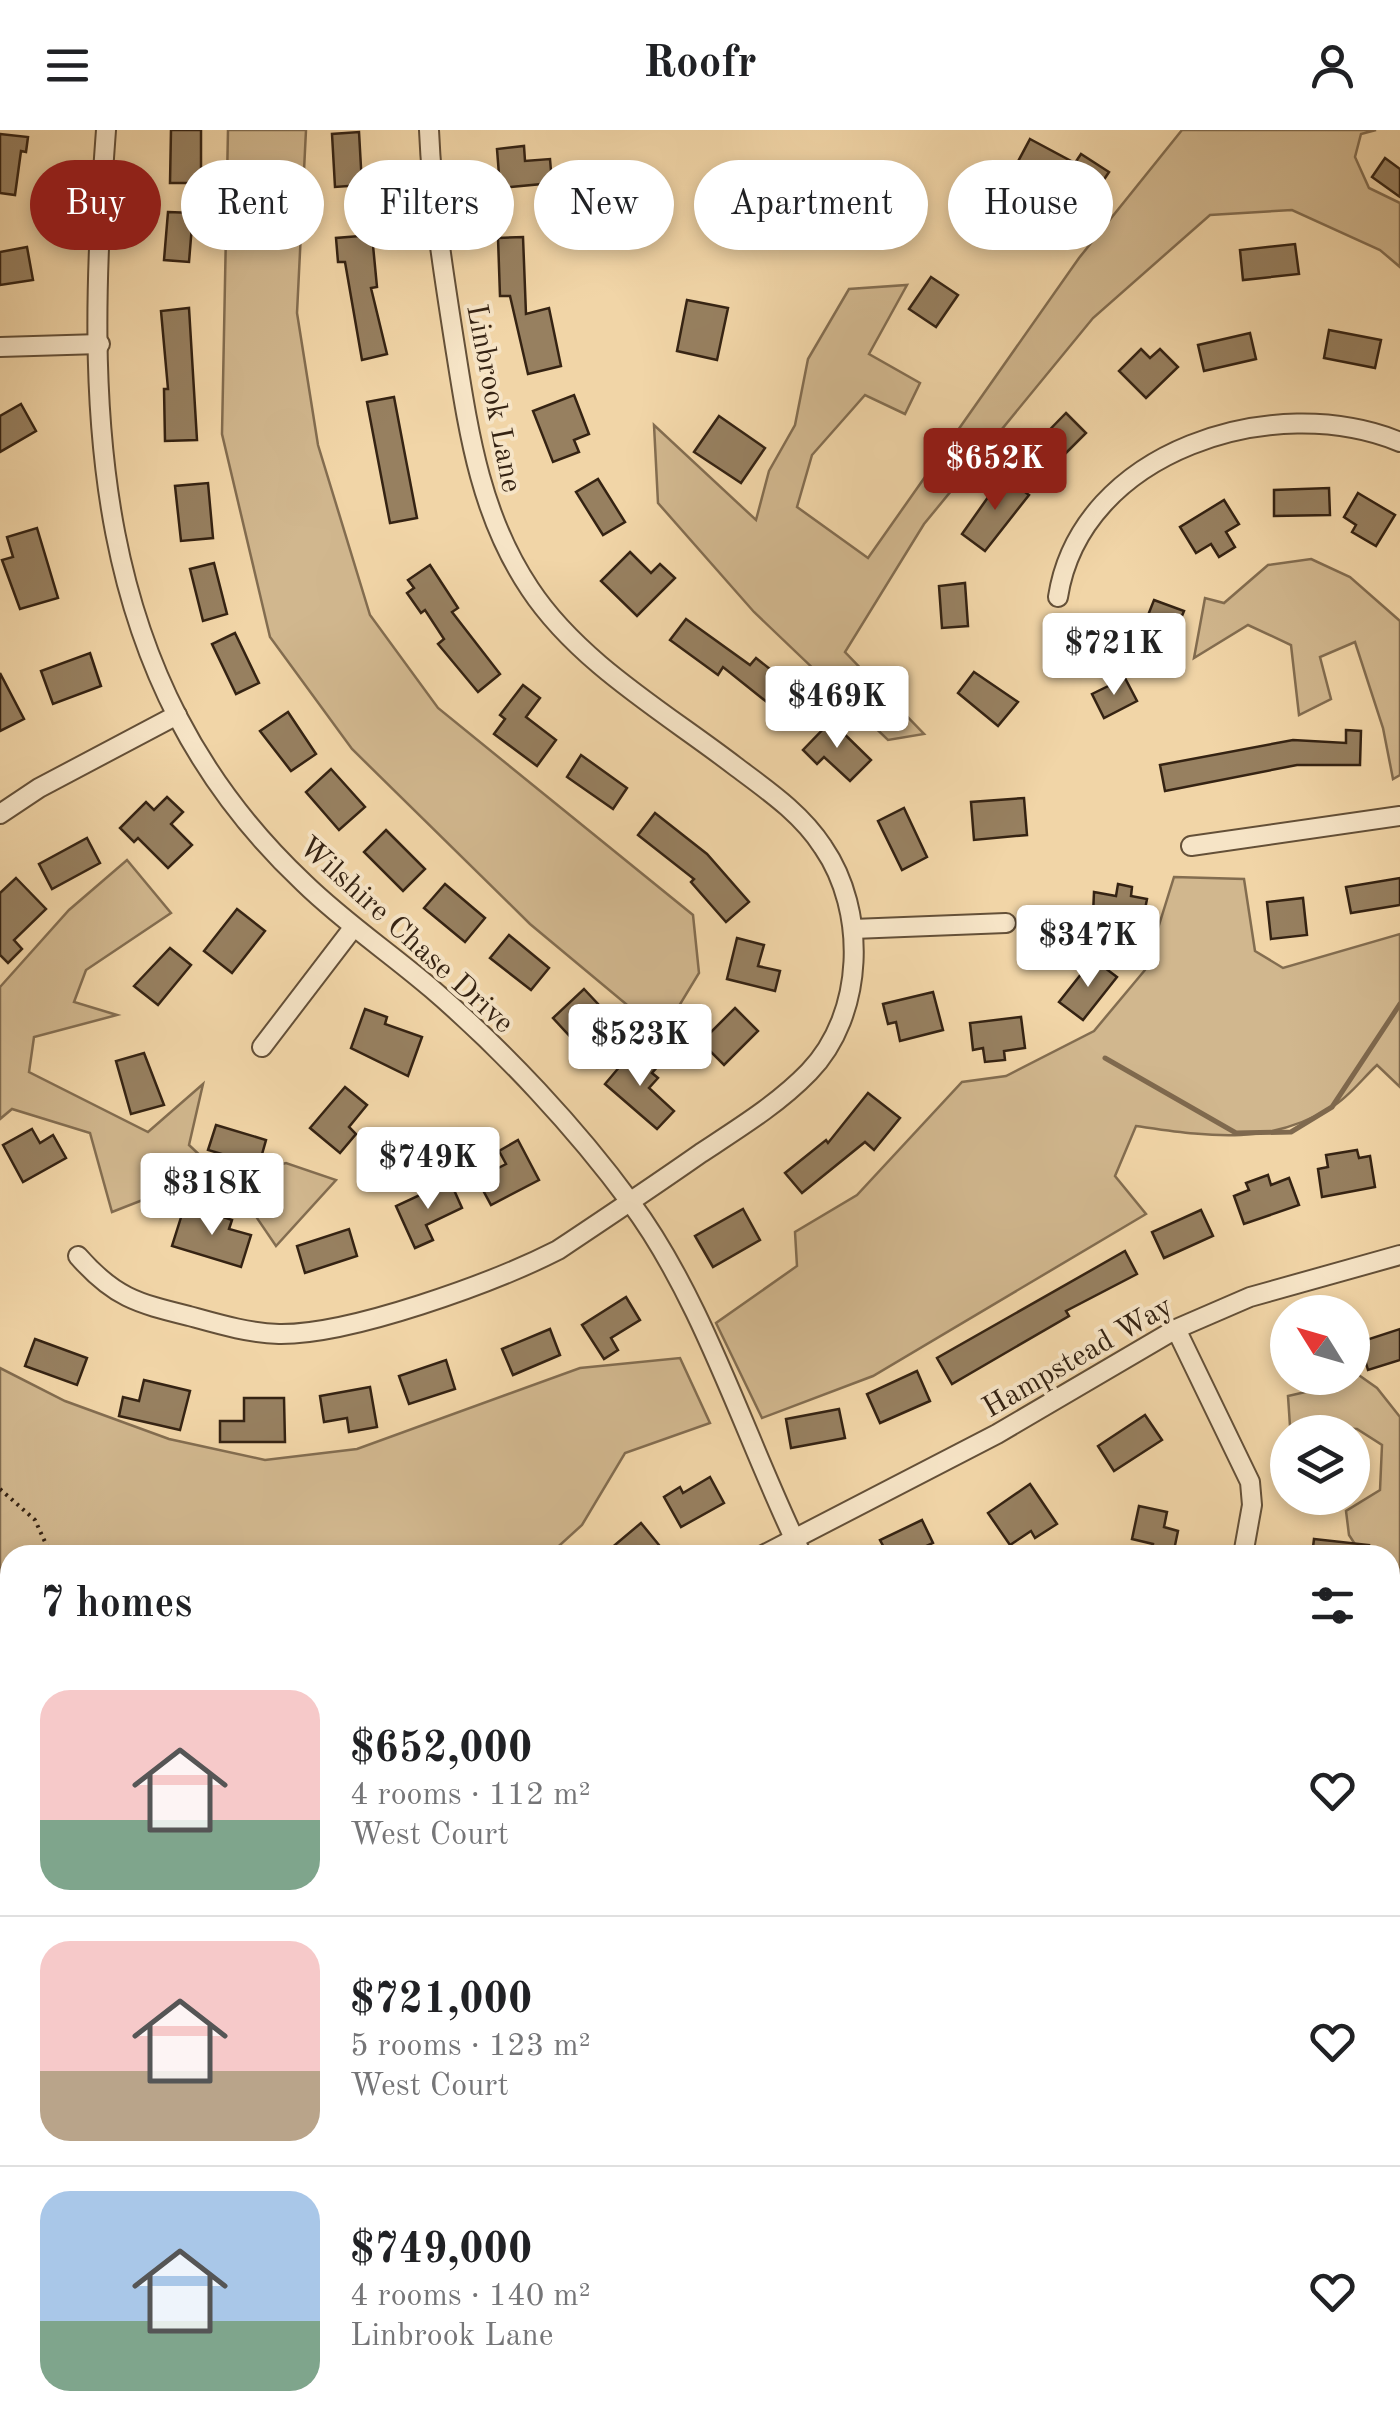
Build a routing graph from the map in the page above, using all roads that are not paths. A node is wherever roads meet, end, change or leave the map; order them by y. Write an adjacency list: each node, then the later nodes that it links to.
1 (106, 130): 3 (street, Wilshire Chase Drive)
2 (429, 130): 13 (street, Linbrook Lane)
3 (100, 344): 4 (street); 7 (street, Wilshire Chase Drive)
4 (0, 347)
5 (1400, 442): 6 (street)
6 (1058, 597)
7 (177, 715): 8 (street); 12 (street, Wilshire Chase Drive)
8 (0, 814)
9 (1400, 816): 10 (street)
10 (1192, 846)
11 (1006, 924): 13 (street)
12 (353, 928): 14 (street); 15 (street, Wilshire Chase Drive)
13 (853, 929): 15 (street, Linbrook Lane)
14 (262, 1046)
15 (630, 1202): 17 (street, Linbrook Lane); 19 (street, Wilshire Chase Drive)
16 (1400, 1255): 18 (street, Hampstead Way)
17 (78, 1256)
18 (1176, 1329): 20 (street, Hampstead Way); 21 (street)
19 (797, 1545)
20 (802, 1545)
21 (1245, 1545)

